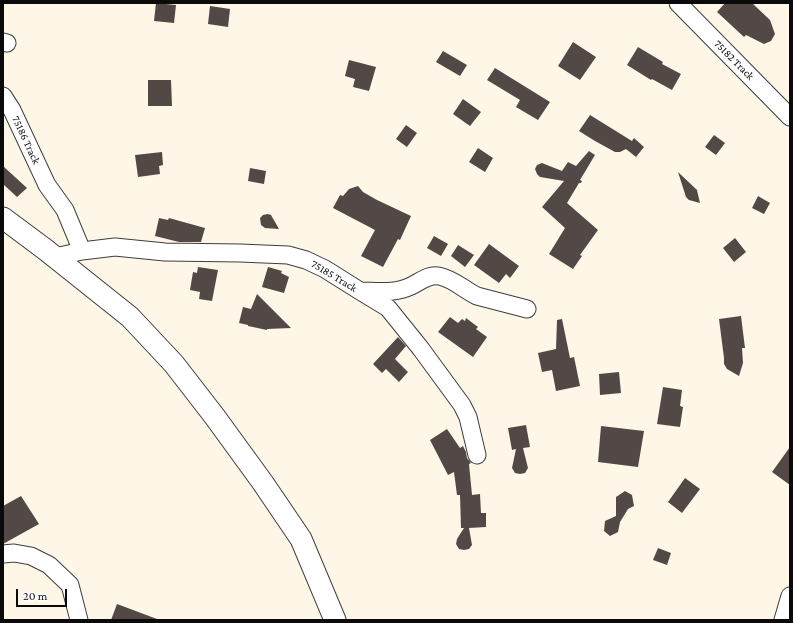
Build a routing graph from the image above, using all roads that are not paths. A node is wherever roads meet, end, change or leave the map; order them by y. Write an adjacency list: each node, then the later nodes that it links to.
1 (678, 3): 3 (street, 75182 Track)
2 (3, 96): 5 (street, 75186 Track)
3 (790, 117)
4 (3, 218): 6 (street)
5 (82, 251): 6 (street, 75185 Track); 7 (street, 75185 Track)
6 (55, 257): 13 (street)
7 (360, 291): 8 (street); 9 (street, 75185 Track)
8 (527, 309)
9 (477, 455)
10 (3, 554): 12 (street)
11 (790, 596): 14 (street)
12 (79, 620)
13 (335, 620)
14 (783, 620)

